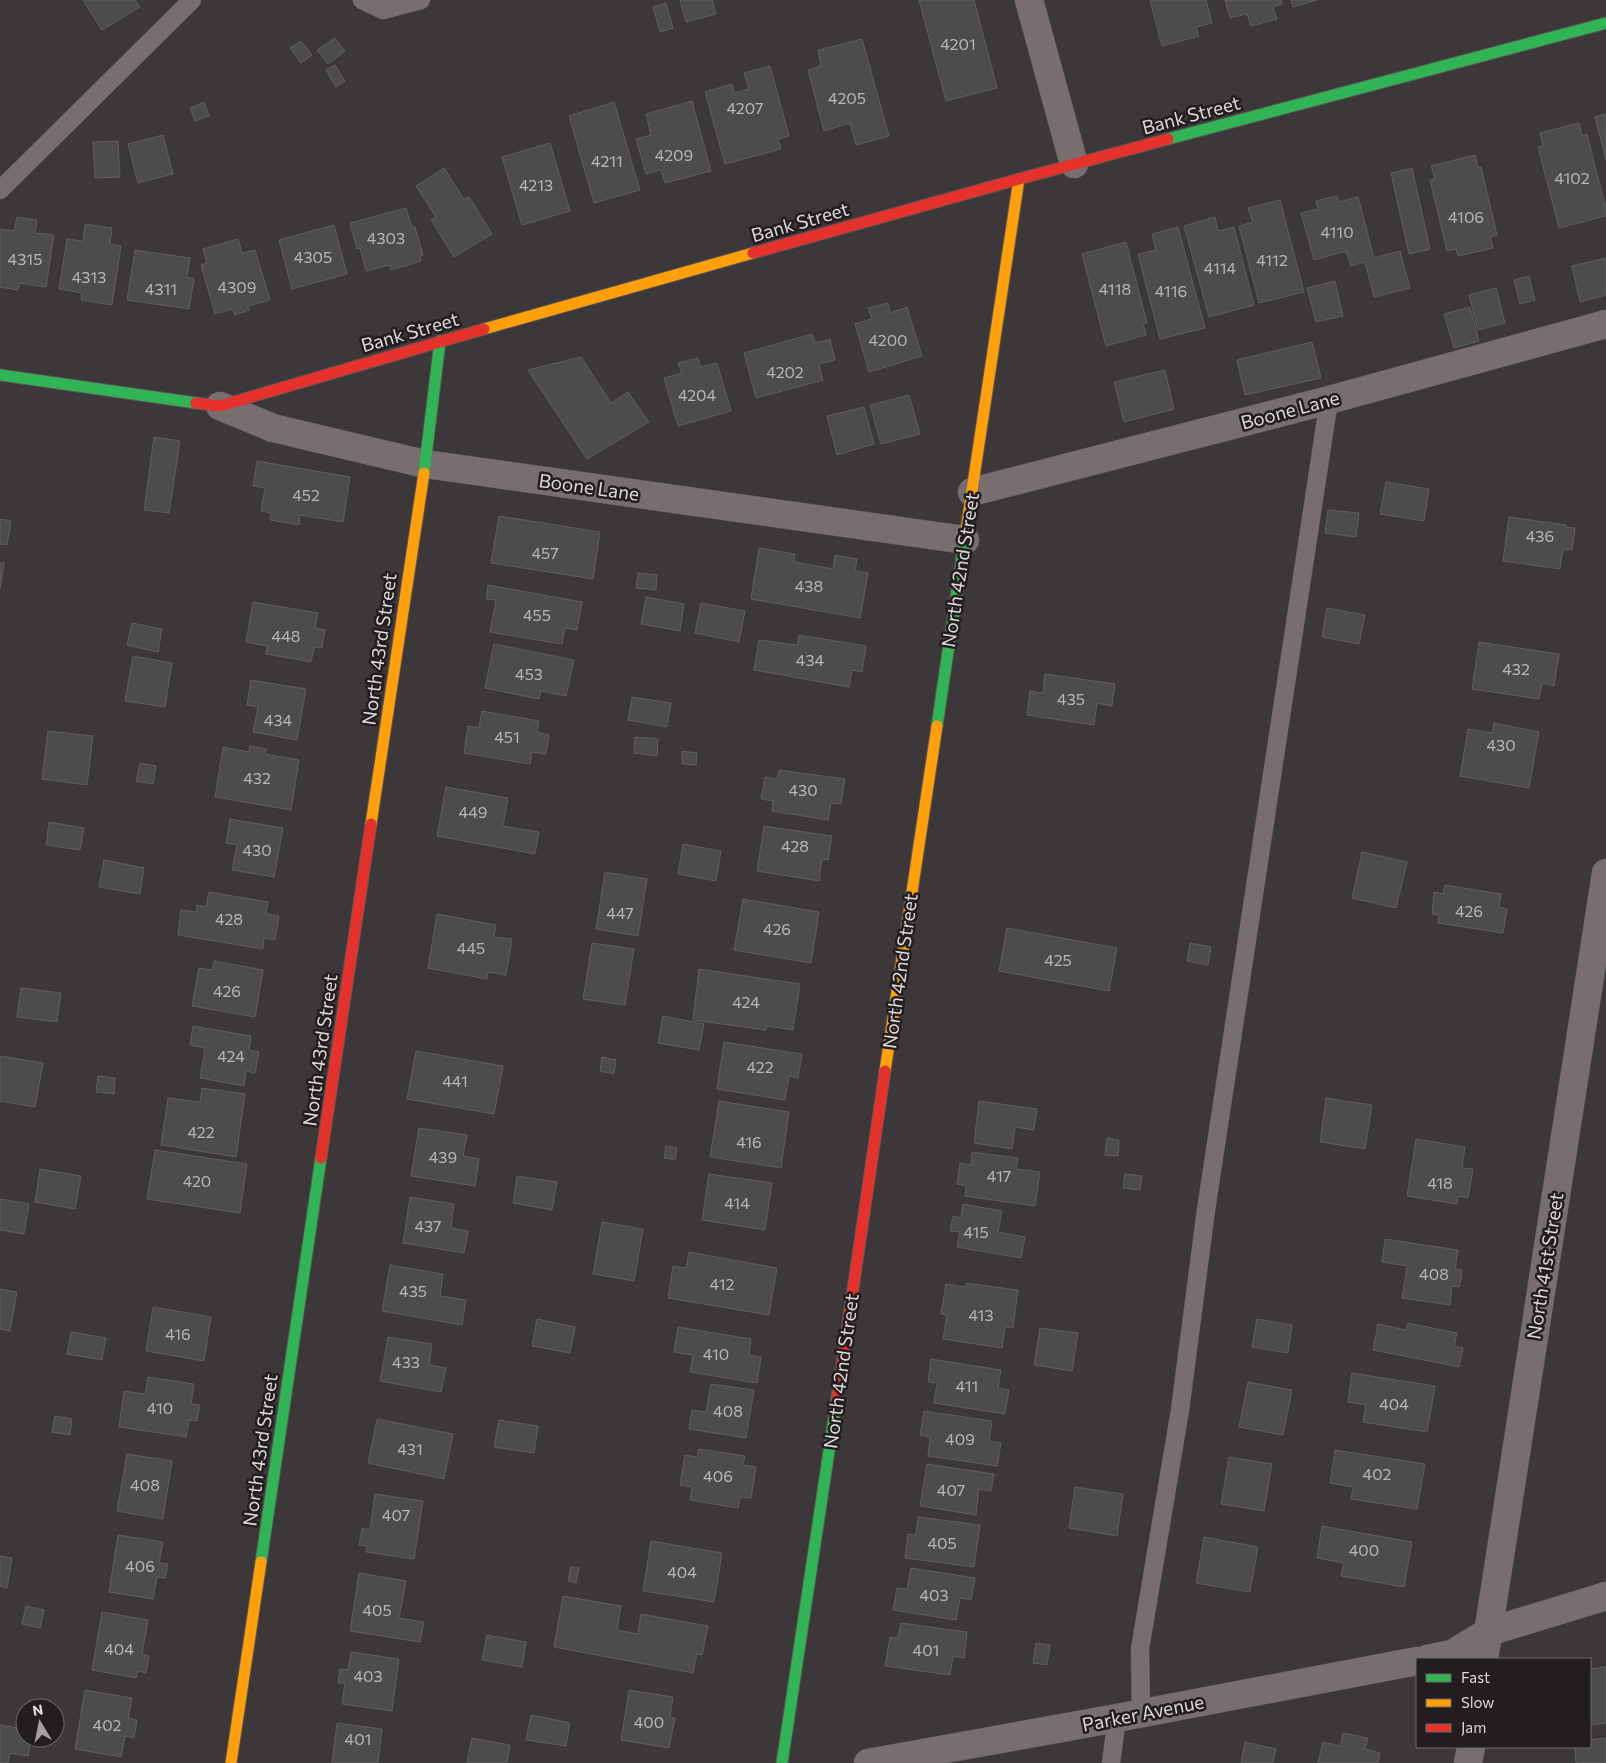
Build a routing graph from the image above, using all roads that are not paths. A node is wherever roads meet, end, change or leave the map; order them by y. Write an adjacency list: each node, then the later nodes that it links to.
1 (192, 0): 8 (lane)
2 (362, 0): 3 (lane)
3 (421, 0)
4 (1029, 0): 6 (street)
5 (1606, 23): 6 (street, Bank Street)
6 (1074, 164): 7 (street, Bank Street)
7 (1019, 179): 10 (street, Bank Street); 15 (street, North 42nd Street)
8 (0, 190)
9 (1606, 324): 12 (street, Boone Lane)
10 (440, 342): 13 (street, Bank Street); 14 (street, North 43rd Street)
11 (0, 376): 13 (street, Bank Street)
12 (1329, 400): 15 (street, Boone Lane); 23 (lane)
13 (220, 406): 14 (street, Boone Lane)
14 (424, 464): 16 (street, Boone Lane); 25 (street, North 43rd Street)
15 (972, 492): 16 (street, North 42nd Street)
16 (965, 540): 26 (street, North 42nd Street)
17 (1606, 873): 19 (street, North 41st Street)
18 (1606, 1596): 19 (street)
19 (1488, 1632): 20 (street); 21 (street, North 41st Street)
20 (1432, 1658)
21 (1484, 1658)
22 (1416, 1661): 23 (street, Parker Avenue)
23 (1129, 1716): 27 (street, Parker Avenue); 28 (lane)
24 (1471, 1748): 29 (street)
25 (232, 1763)
26 (782, 1763)
27 (868, 1763)
28 (1111, 1763)
29 (1468, 1763)

